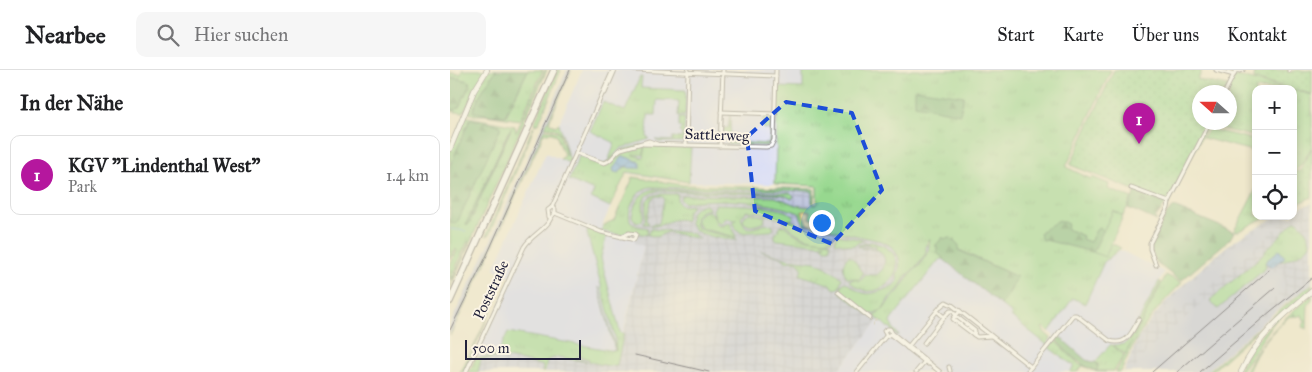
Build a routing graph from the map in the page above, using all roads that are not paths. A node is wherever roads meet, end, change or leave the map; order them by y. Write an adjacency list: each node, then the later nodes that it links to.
1 (488, 70): 21 (main road)
2 (550, 70): 17 (highway)
3 (554, 70): 17 (highway)
4 (614, 70): 22 (street, Poststraße)
5 (634, 70): 10 (street)
6 (776, 70): 13 (street)
7 (1216, 70): 12 (street)
8 (1236, 70): 9 (street); 12 (street)
9 (1243, 70)
10 (688, 72): 11 (street); 19 (street)
11 (723, 72): 13 (street); 15 (street)
12 (1234, 75): 14 (street)
13 (776, 76): 16 (street)
14 (1229, 85)
15 (722, 112): 16 (street); 20 (street)
16 (774, 114): 20 (street, Sattlerweg)
17 (527, 125): 28 (highway); 31 (highway)
18 (1206, 130): 24 (street)
19 (686, 145): 20 (street, Sattlerweg); 22 (street, Sattlerweg)
20 (720, 146)
21 (450, 149)
22 (577, 153): 25 (street, Poststraße)
23 (1131, 188): 24 (street)
24 (1169, 202): 27 (street)
25 (553, 212): 26 (street); 43 (street, Poststraße)
26 (621, 237)
27 (1156, 265)
28 (450, 292)
29 (838, 292): 36 (street)
30 (1312, 292): 48 (main road)
31 (450, 300)
32 (960, 311): 33 (street); 34 (street); 38 (street)
33 (936, 312): 35 (street); 40 (street)
34 (956, 316): 35 (street); 38 (street)
35 (944, 317): 39 (street)
36 (870, 318)
37 (1139, 319): 42 (street)
38 (991, 336): 42 (street)
39 (924, 343)
40 (908, 347): 41 (street); 44 (street)
41 (925, 360): 45 (street); 46 (street)
42 (1030, 367): 47 (street)
43 (466, 372)
44 (857, 372)
45 (916, 372)
46 (939, 372)
47 (1027, 372)
48 (1242, 372)

